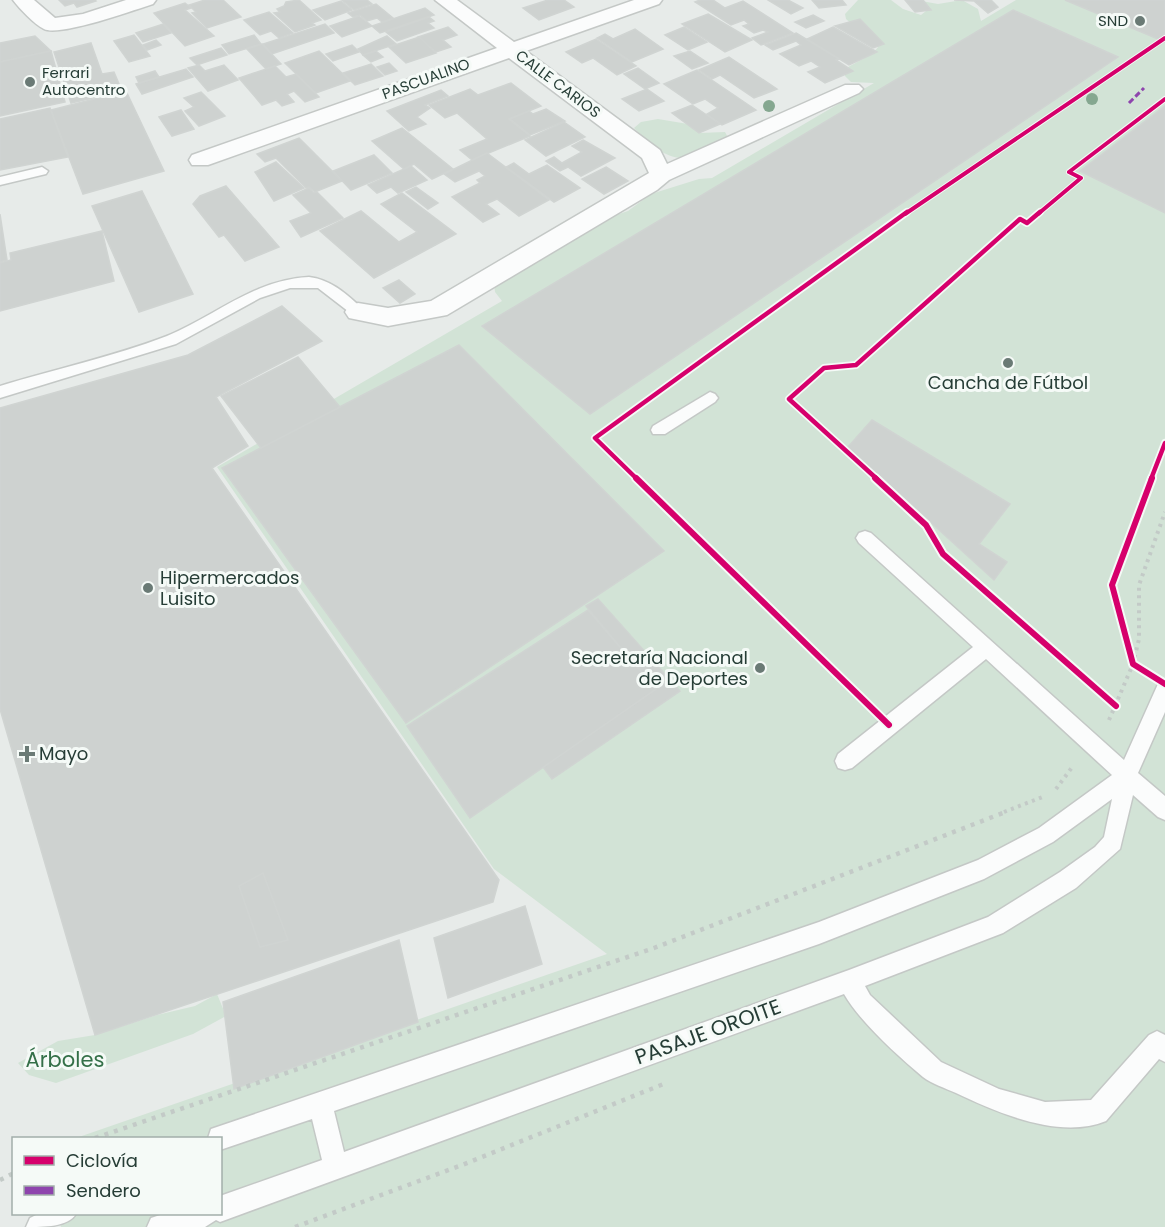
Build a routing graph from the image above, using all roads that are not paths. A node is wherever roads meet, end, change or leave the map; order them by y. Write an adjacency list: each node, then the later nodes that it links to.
1 (23, 0): 2 (street)
2 (146, 0)
3 (445, 0): 5 (street, CALLE CARIOS)
4 (652, 0): 5 (street, PASCUALINO)
5 (511, 49): 7 (street, PASCUALINO); 9 (street, CALLE CARIOS)
6 (852, 89): 9 (street)
7 (200, 160)
8 (42, 171): 10 (lane)
9 (661, 175): 11 (street)
10 (0, 181)
11 (358, 312): 12 (lane)
12 (0, 392)
13 (710, 398): 14 (lane)
14 (659, 430)
15 (865, 538): 16 (lane)
16 (986, 648): 18 (lane); 19 (lane)
17 (1165, 690): 19 (lane, PASAJE OROITE)
18 (846, 761)
19 (1127, 776): 20 (lane); 21 (lane, PASAJE OROITE); 23 (lane)
20 (1165, 810)
21 (849, 981): 22 (lane); 25 (lane, PASAJE OROITE)
22 (1165, 1050)
23 (320, 1104): 24 (lane); 25 (lane)
24 (222, 1137)
25 (336, 1168): 26 (lane, PASAJE OROITE)
26 (222, 1208)
27 (61, 1215): 29 (lane)
28 (203, 1215): 30 (lane)
29 (39, 1227)
30 (160, 1227)

